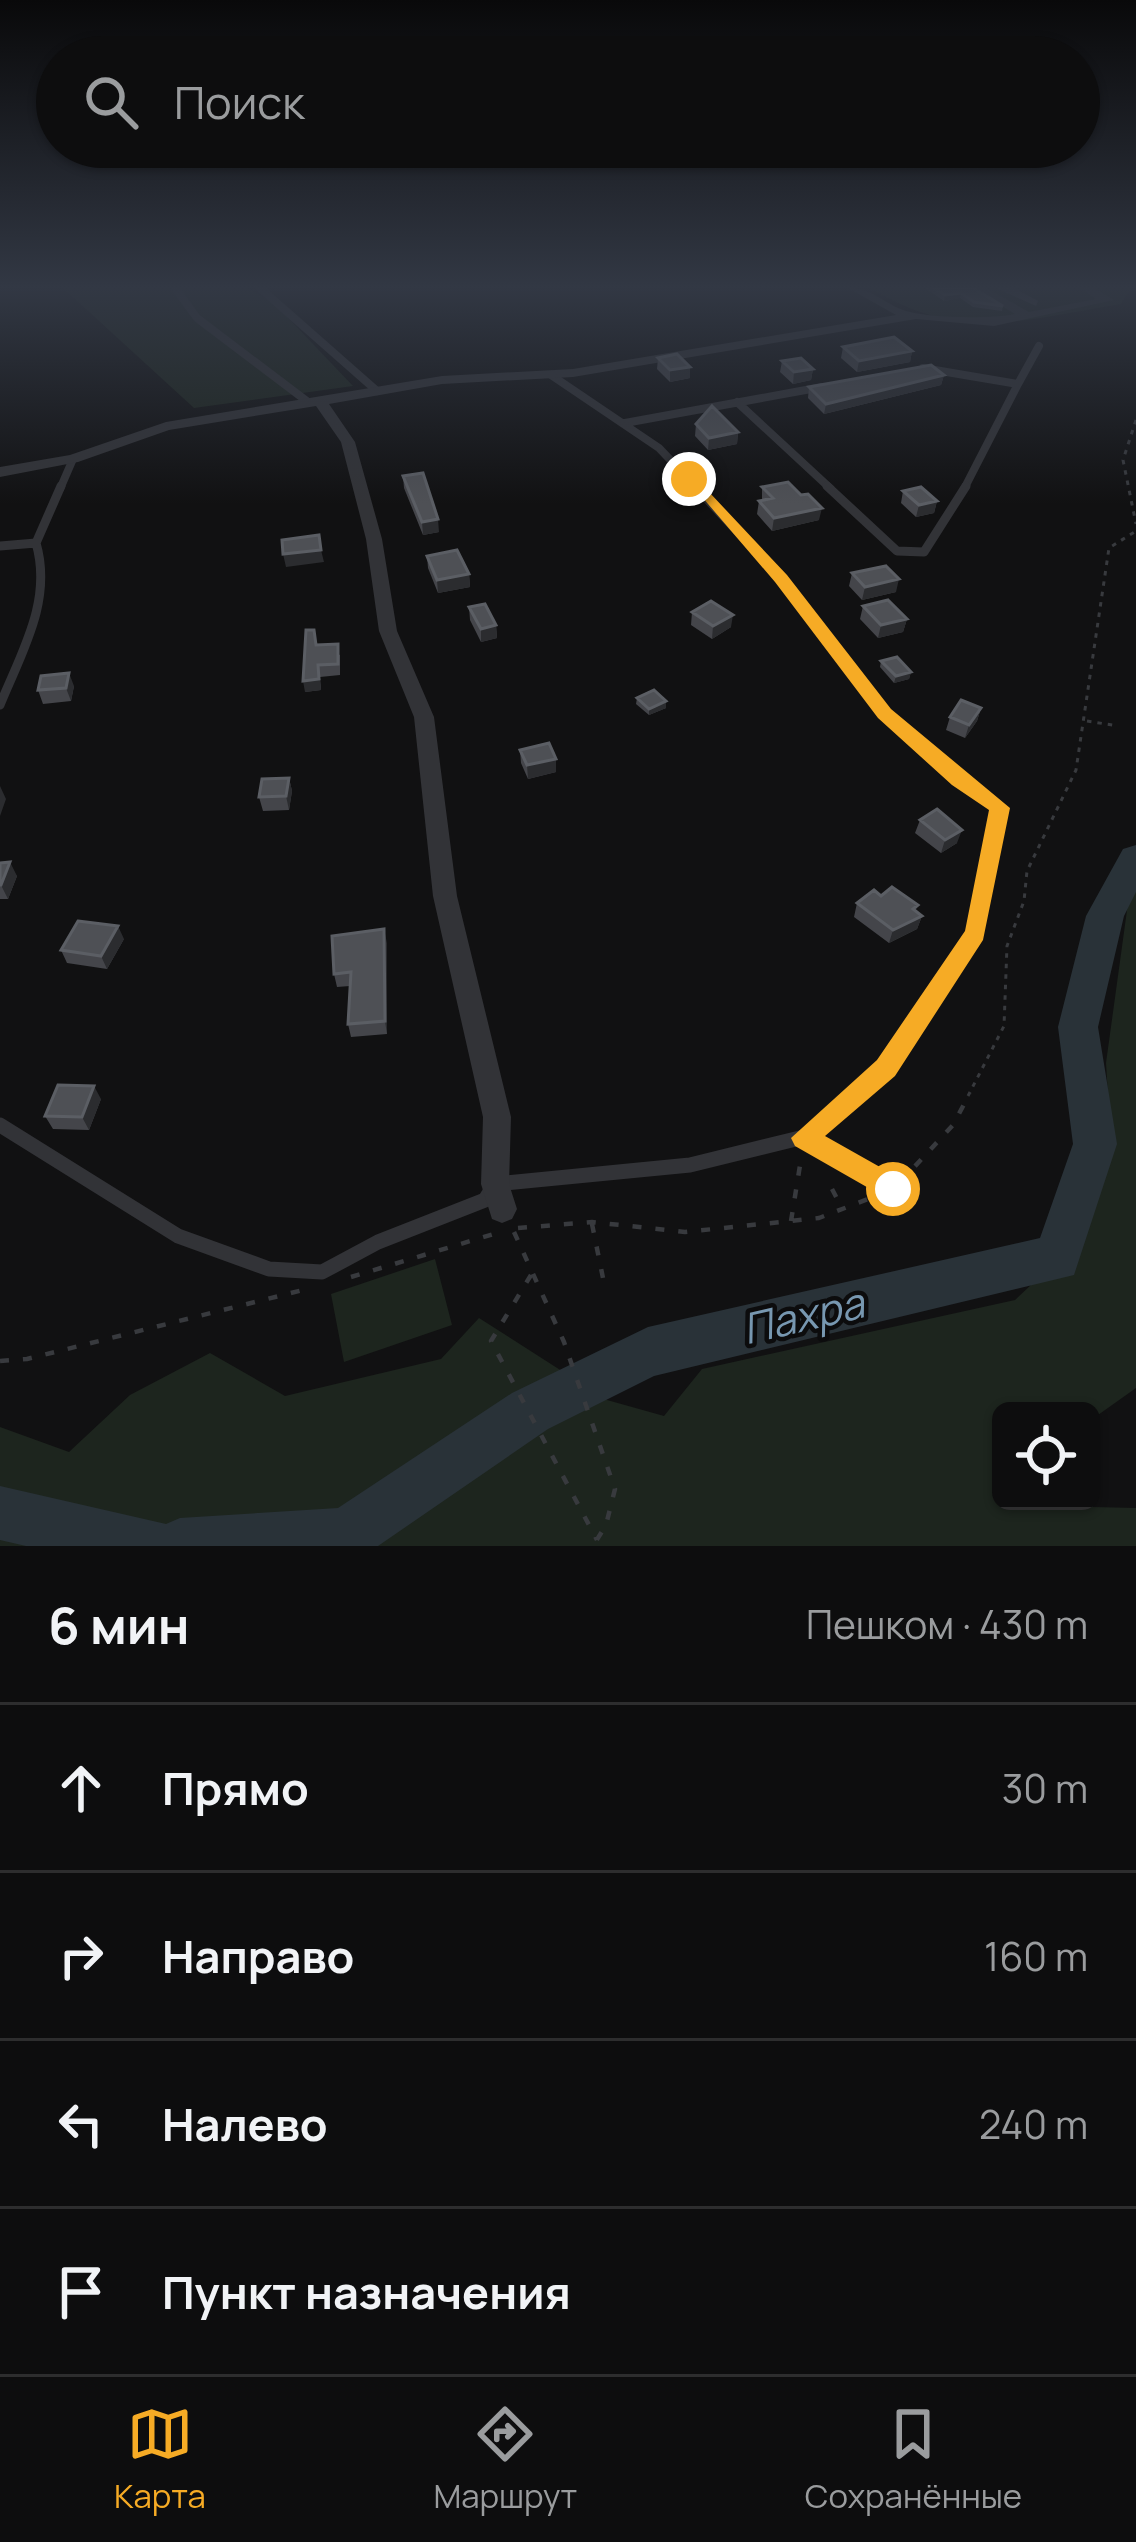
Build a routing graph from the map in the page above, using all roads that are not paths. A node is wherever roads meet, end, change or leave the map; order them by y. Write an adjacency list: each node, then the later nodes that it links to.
1 (256, 360): 10 (lane)
2 (341, 360): 9 (lane)
3 (642, 360): 6 (street)
4 (1031, 360): 7 (lane)
5 (914, 370): 7 (lane)
6 (550, 375): 9 (street); 12 (lane)
7 (1018, 384): 11 (lane)
8 (826, 386): 11 (lane)
9 (376, 391): 10 (street)
10 (314, 401): 13 (street); 19 (street)
11 (737, 402): 12 (lane)
12 (625, 423): 19 (lane)
13 (74, 459): 14 (street); 15 (lane)
14 (0, 472)
15 (35, 543): 16 (lane); 17 (lane)
16 (0, 546)
17 (0, 705)
18 (0, 1125): 19 (lane)
19 (495, 1184): 20 (street)
20 (502, 1209)

